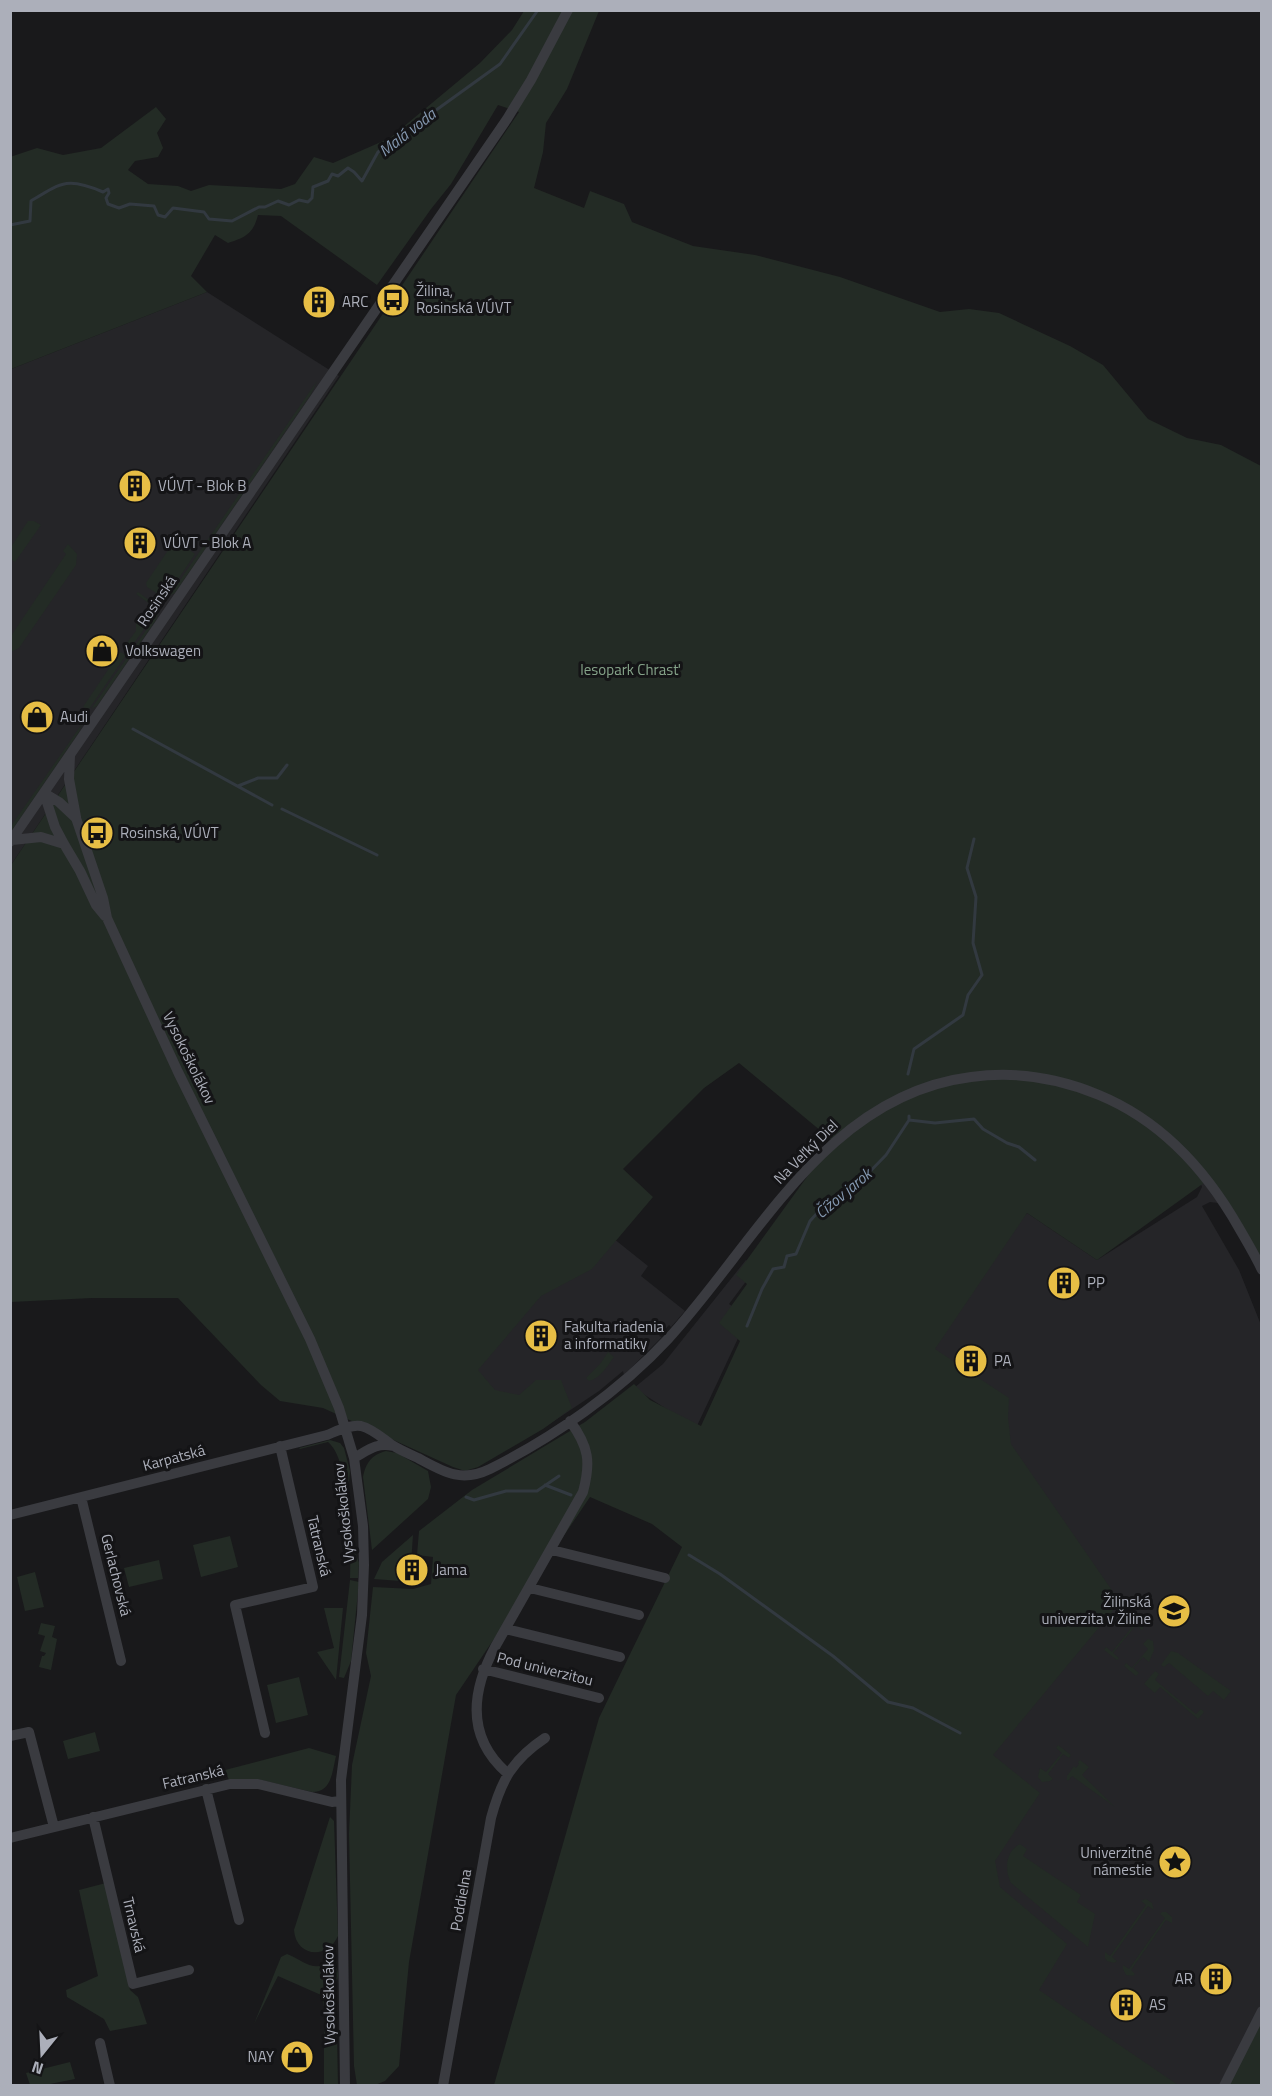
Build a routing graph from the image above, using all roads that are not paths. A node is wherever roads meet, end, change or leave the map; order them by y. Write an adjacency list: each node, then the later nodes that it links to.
1 (568, 10): 2 (street, Rosinská)
2 (70, 755): 3 (street, Rosinská); 4 (street, Vysokoškolákov)
3 (44, 794): 4 (street); 5 (street, Rosinská); 6 (street, Vysokoškolákov)
4 (76, 818): 7 (street, Vysokoškolákov)
5 (11, 841): 6 (street)
6 (64, 844): 7 (street, Vysokoškolákov)
7 (107, 918): 10 (street, Vysokoškolákov)
8 (1262, 1270): 9 (street, Na Veľký Diel)
9 (570, 1421): 12 (street, Na Veľký Diel); 16 (street, Pod univerzitou)
10 (346, 1429): 11 (street, Karpatská); 12 (street, Na Veľký Diel); 13 (street, Vysokoškolákov)
11 (280, 1446): 14 (street, Karpatská); 25 (street, Tatranská)
12 (393, 1446): 13 (street)
13 (354, 1458): 30 (street, Vysokoškolákov)
14 (81, 1497): 15 (street, Karpatská); 22 (street, Gerlachovská)
15 (10, 1515)
16 (552, 1550): 17 (street); 18 (street, Pod univerzitou)
17 (665, 1578)
18 (530, 1588): 19 (street); 20 (street, Pod univerzitou)
19 (639, 1615)
20 (506, 1629): 21 (street, Pod univerzitou); 23 (street, Pod univerzitou)
21 (620, 1657)
22 (121, 1661)
23 (483, 1669): 24 (street, Pod univerzitou); 28 (street, Pod univerzitou)
24 (599, 1698)
25 (265, 1733)
26 (10, 1736): 32 (street)
27 (545, 1738): 28 (street, Poddielna)
28 (507, 1773): 41 (street, Poddielna)
29 (206, 1789): 30 (street, Fatranská); 31 (street, Fatranská); 34 (street)
30 (340, 1801): 40 (street, Vysokoškolákov)
31 (93, 1817): 32 (street, Fatranská); 35 (street, Trnavská)
32 (54, 1827): 33 (street, Fatranská)
33 (10, 1838)
34 (239, 1920)
35 (189, 1971)
36 (1262, 2011): 38 (street)
37 (100, 2043): 39 (street)
38 (1225, 2084)
39 (110, 2085)
40 (345, 2085)
41 (443, 2085)

